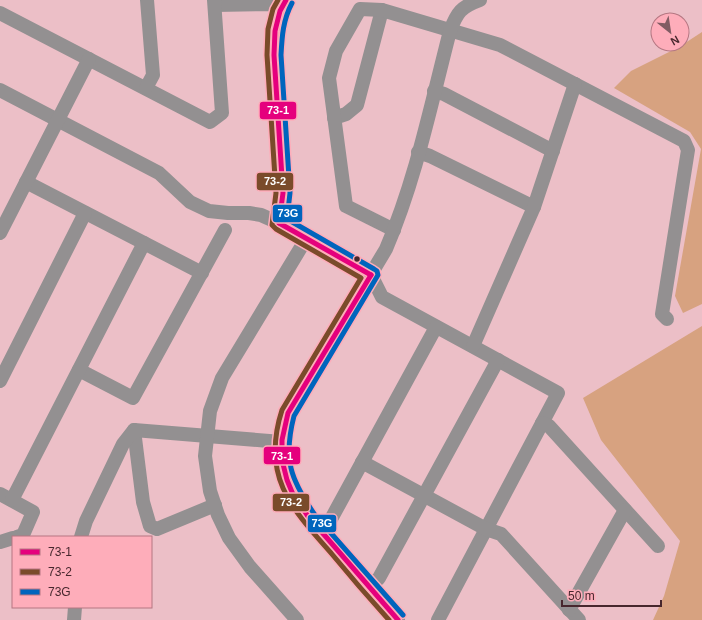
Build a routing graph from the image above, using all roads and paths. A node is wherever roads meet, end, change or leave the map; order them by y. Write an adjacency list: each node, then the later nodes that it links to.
1 (147, 0): 10 (street)
2 (480, 0): 7 (street)
3 (215, 2): 4 (street); 10 (street)
4 (284, 4): 20 (street)
5 (382, 10): 7 (street); 13 (street); 13 (street)
6 (0, 13): 8 (street)
7 (450, 31): 9 (street); 12 (street)
8 (88, 59): 10 (street); 14 (street)
9 (575, 84): 15 (street); 28 (street)
10 (146, 88)
11 (0, 90): 14 (street)
12 (434, 92): 15 (street); 16 (street)
13 (334, 118): 22 (street)
14 (58, 120): 17 (street); 20 (street)
15 (553, 150): 18 (street)
16 (418, 152): 18 (street); 22 (street)
17 (26, 182): 19 (street); 23 (street)
18 (534, 207): 30 (street)
19 (85, 213): 25 (street); 33 (street)
20 (279, 223): 24 (street)
21 (225, 230): 26 (street)
22 (394, 230): 27 (street)
23 (0, 233)
24 (306, 239): 27 (street); 36 (street)
25 (144, 243): 26 (street); 32 (street)
26 (202, 272): 32 (street)
27 (371, 275): 29 (street); 37 (street)
28 (668, 319)
29 (436, 327): 30 (street); 38 (street)
30 (473, 346): 31 (street)
31 (498, 360): 34 (street); 39 (street)
32 (79, 370): 40 (street)
33 (0, 381)
34 (542, 423): 42 (street); 43 (street)
35 (134, 430): 36 (street); 41 (street); 46 (street)
36 (208, 436): 37 (street); 41 (street)
37 (282, 442): 44 (street)
38 (362, 462): 39 (street); 44 (street)
39 (424, 495): 43 (street); 50 (street)
40 (6, 497): 45 (street)
41 (215, 505): 54 (street)
42 (625, 510): 49 (street); 52 (street)
43 (486, 529): 52 (street); 56 (street)
44 (320, 531): 50 (street)
45 (20, 536)
46 (81, 536)
47 (12, 538): 48 (street)
48 (0, 542)
49 (658, 546)
50 (370, 587): 55 (street)
51 (74, 608): 53 (street)
52 (574, 615)
53 (74, 620)
54 (297, 620)
55 (398, 620)
56 (438, 620)

